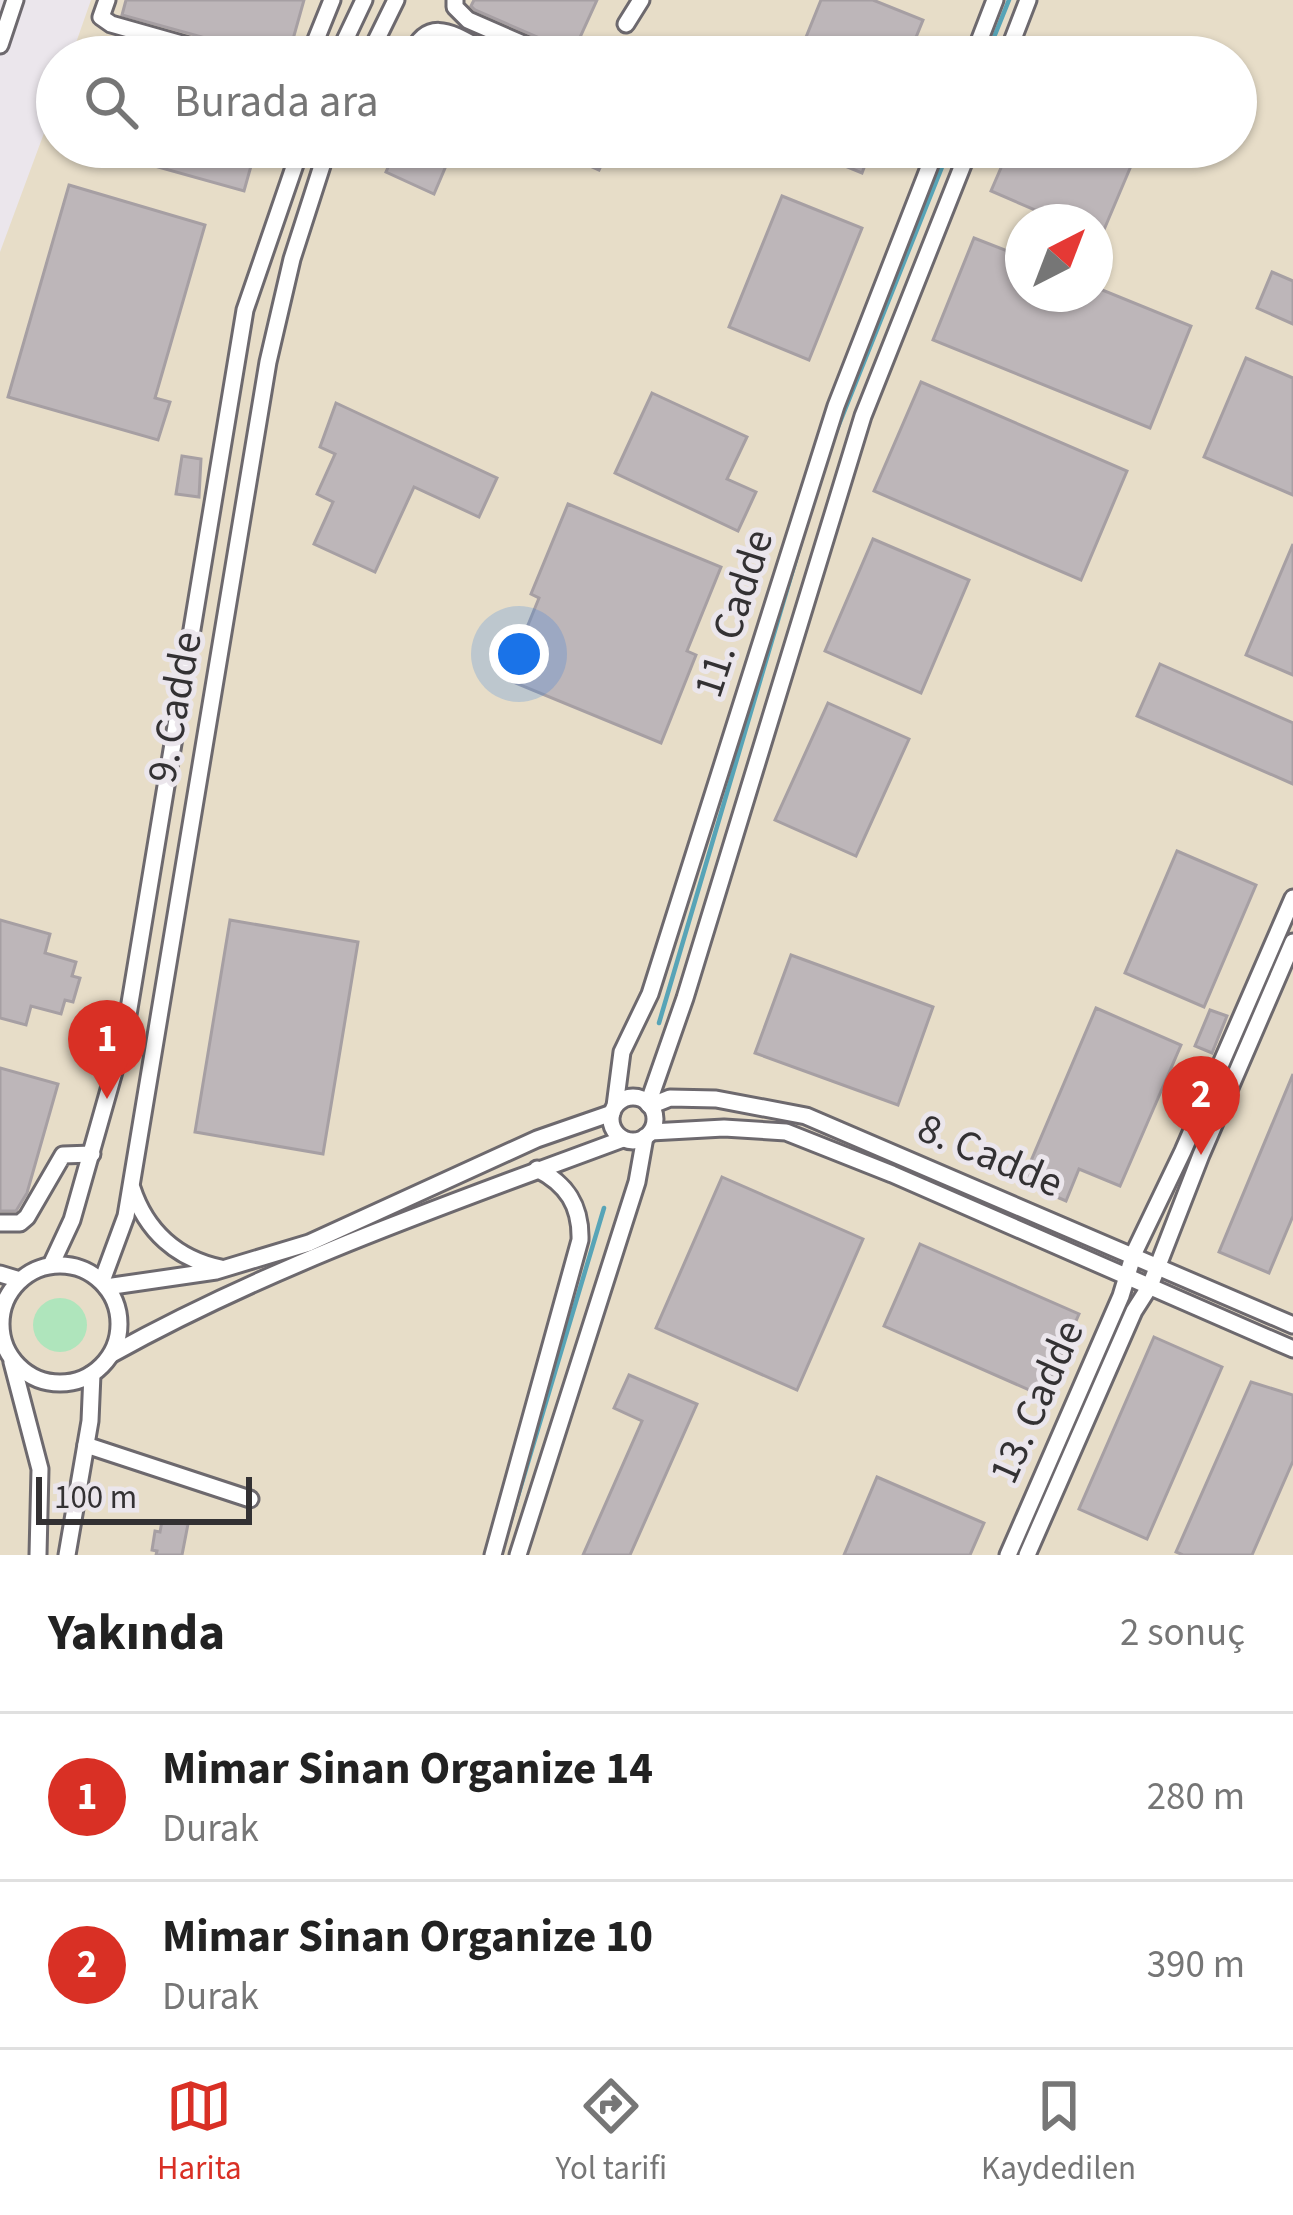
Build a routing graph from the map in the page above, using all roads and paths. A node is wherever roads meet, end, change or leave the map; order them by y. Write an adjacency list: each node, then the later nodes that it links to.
1 (15, 0): 21 (street)
2 (107, 0): 12 (street)
3 (364, 0): 10 (street)
4 (396, 0): 15 (street)
5 (455, 0): 18 (street)
6 (641, 0): 11 (street)
7 (995, 0): 19 (street)
8 (1028, 0): 20 (street)
9 (331, 4): 10 (street); 13 (street)
10 (356, 18): 14 (street)
11 (626, 24)
12 (154, 36)
13 (318, 36)
14 (347, 36)
15 (378, 36)
16 (420, 36): 17 (street)
17 (452, 36)
18 (505, 36)
19 (981, 36)
20 (1014, 36)
21 (0, 45)
22 (294, 168): 32 (street, 9. Cadde)
23 (321, 168): 34 (street, 9. Cadde)
24 (930, 168): 29 (street, 11. Cadde)
25 (962, 168): 28 (street, 11. Cadde)
26 (1293, 898): 36 (street)
27 (1293, 942): 37 (street)
28 (649, 1105): 29 (street); 30 (street); 36 (street, 8. Cadde)
29 (614, 1110): 31 (street); 39 (street)
30 (648, 1134): 31 (street); 41 (street, 8. Cadde); 56 (street)
31 (623, 1138): 33 (street)
32 (92, 1154): 35 (street); 38 (street, 9. Cadde)
33 (537, 1169): 48 (street); 55 (street)
34 (131, 1184): 39 (street); 43 (street, 9. Cadde)
35 (0, 1223)
36 (1134, 1253): 37 (street, 8. Cadde); 41 (street, 13. Cadde)
37 (1159, 1264): 44 (street, 13. Cadde); 45 (street, 8. Cadde)
38 (51, 1265): 42 (street); 43 (street)
39 (224, 1269): 43 (street)
40 (0, 1274): 42 (street)
41 (1125, 1276): 44 (street, 8. Cadde); 57 (street, 13. Cadde)
42 (20, 1280): 46 (street)
43 (104, 1284): 48 (street)
44 (1150, 1286): 47 (street, 8. Cadde); 58 (street, 13. Cadde)
45 (1293, 1325)
46 (2, 1342): 49 (street)
47 (1293, 1349)
48 (112, 1354): 50 (street)
49 (12, 1359): 50 (street); 53 (street)
50 (92, 1374): 51 (street)
51 (86, 1444): 52 (street); 54 (street)
52 (250, 1499)
53 (38, 1555)
54 (67, 1555)
55 (493, 1555)
56 (518, 1555)
57 (1008, 1555)
58 (1027, 1555)

